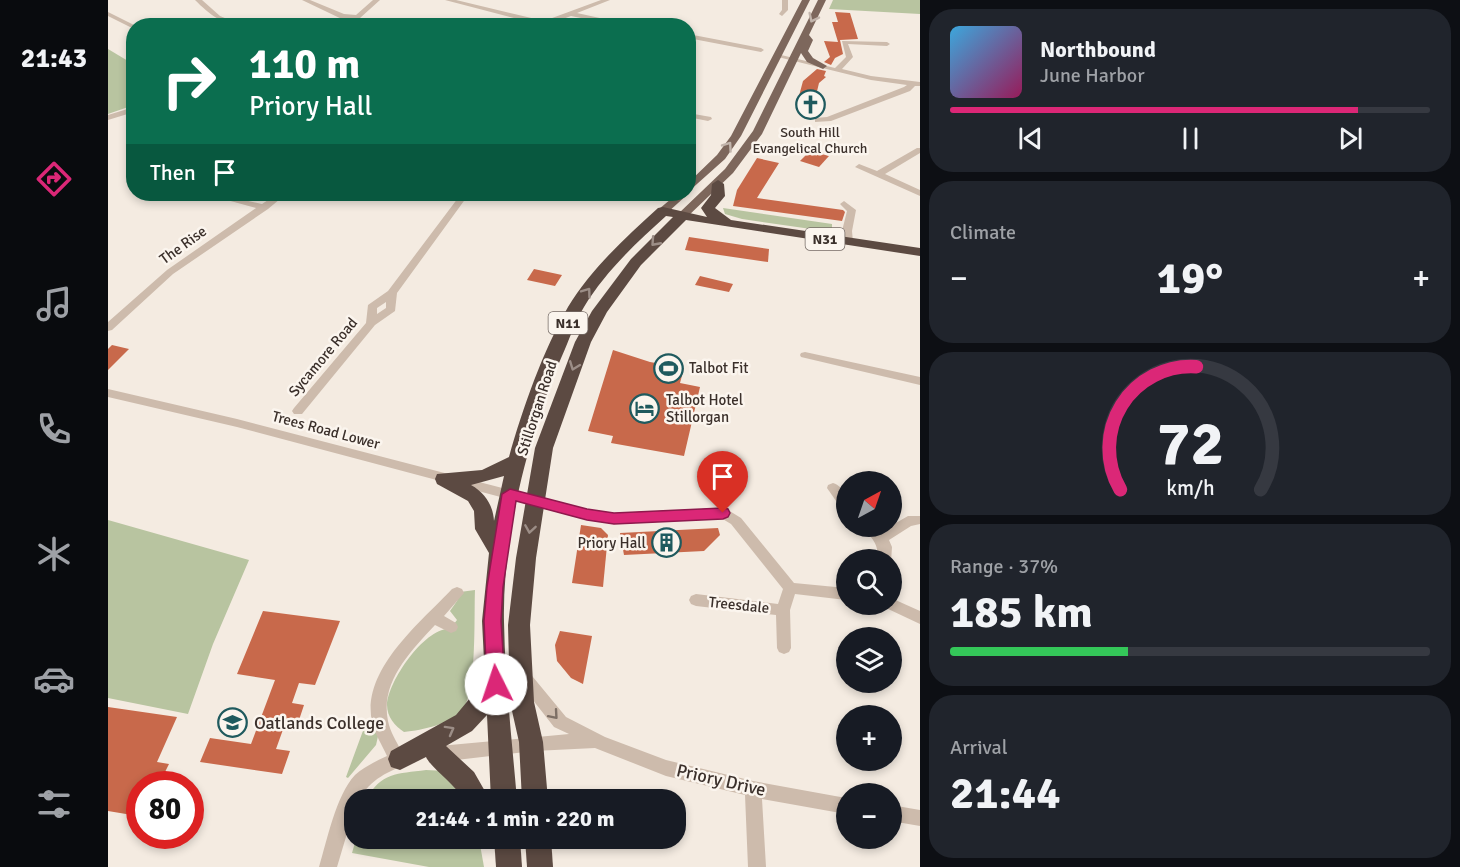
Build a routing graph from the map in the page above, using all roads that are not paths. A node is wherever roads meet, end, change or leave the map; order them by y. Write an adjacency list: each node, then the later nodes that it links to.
1 (198, 0): 13 (street)
2 (369, 0): 15 (street)
3 (377, 0): 16 (street)
4 (448, 0): 17 (street)
5 (607, 0): 10 (street)
6 (785, 0): 12 (street)
7 (806, 0): 23 (main road, Stillorgan Road)
8 (822, 0): 21 (main road, Stillorgan Road, one-way to 21)
9 (308, 1): 14 (street)
10 (571, 13): 18 (street); 19 (street)
11 (108, 14): 20 (street)
12 (782, 14)
13 (221, 18)
14 (348, 18)
15 (351, 18)
16 (351, 18)
17 (517, 18)
18 (557, 18)
19 (595, 18)
20 (126, 23)
21 (804, 36): 25 (main road, Stillorgan Road); 29 (main road)
22 (696, 38): 26 (street)
23 (784, 43): 25 (main road); 27 (main road, Stillorgan Road)
24 (887, 44): 30 (street)
25 (800, 45): 28 (main road, Stillorgan Road)
26 (761, 50)
27 (777, 56): 28 (street); 40 (main road, Stillorgan Road, one-way to 27)
28 (792, 62): 29 (main road); 41 (main road, Stillorgan Road)
29 (823, 66): 30 (street)
30 (837, 70): 31 (street)
31 (916, 84): 36 (street)
32 (126, 112): 34 (street)
33 (696, 117): 35 (street)
34 (108, 118)
35 (708, 119)
36 (818, 120)
37 (920, 150): 39 (street)
38 (859, 167): 39 (street)
39 (878, 174): 42 (street)
40 (696, 181)
41 (718, 184): 43 (main road); 51 (main road, Stillorgan Road); 52 (highway)
42 (920, 193)
43 (696, 197)
44 (239, 201): 49 (street)
45 (273, 201): 49 (street, The Rise)
46 (460, 201): 59 (street, Sycamore Road)
47 (675, 201): 50 (main road, Stillorgan Road)
48 (844, 204): 53 (street)
49 (265, 207): 55 (street, The Rise)
50 (663, 211): 51 (highway, N31); 60 (highway, Stillorgan Road / N11, one-way to 50)
51 (682, 216): 52 (highway, N31); 65 (highway, Stillorgan Road / N11, one-way to 65)
52 (730, 225): 53 (highway, N31)
53 (848, 242): 54 (highway, N31)
54 (920, 252)
55 (108, 328)
56 (806, 355): 57 (street)
57 (920, 381)
58 (108, 393): 61 (street, Trees Road Lower)
59 (298, 411)
60 (517, 461): 61 (highway); 64 (highway, Stillorgan Road / N11)
61 (444, 479): 64 (street, Trees Road Lower); 69 (highway)
62 (833, 488): 63 (street)
63 (836, 492)
64 (510, 494): 65 (street, Trees Road Lower); 69 (highway, Stillorgan Road / N11)
65 (534, 502): 70 (street); 80 (highway, Stillorgan Road / N11, one-way to 80)
66 (918, 520): 67 (street)
67 (881, 538): 68 (street)
68 (885, 549)
69 (499, 553): 81 (highway, Stillorgan Road / N11)
70 (790, 588): 72 (street); 75 (street, Treesdale)
71 (457, 593): 76 (street)
72 (836, 593)
73 (696, 600): 75 (street, Treesdale)
74 (902, 609): 77 (street)
75 (783, 610): 79 (street, Treesdale)
76 (435, 618): 78 (street); 86 (street)
77 (920, 618)
78 (451, 627)
79 (784, 648)
80 (521, 672): 82 (highway, Stillorgan Road / N11); 83 (street, Priory Drive, one-way to 83)
81 (496, 684): 84 (highway, Stillorgan Road / N11); 86 (highway, one-way to 81)
82 (531, 742): 83 (street, Priory Drive); 84 (street, Priory Drive); 89 (highway, Stillorgan Road / N11)
83 (599, 742): 90 (street, Priory Drive)
84 (501, 748): 85 (street, Priory Drive); 88 (highway, Stillorgan Road / N11)
85 (437, 754): 86 (street, Priory Drive); 87 (highway)
86 (398, 760): 95 (street)
87 (472, 789)
88 (503, 789)
89 (534, 789)
90 (753, 789): 91 (street, Priory Drive); 97 (street)
91 (836, 804)
92 (902, 815): 93 (street)
93 (920, 818)
94 (539, 849): 96 (highway)
95 (328, 867)
96 (540, 867)
97 (757, 867)

